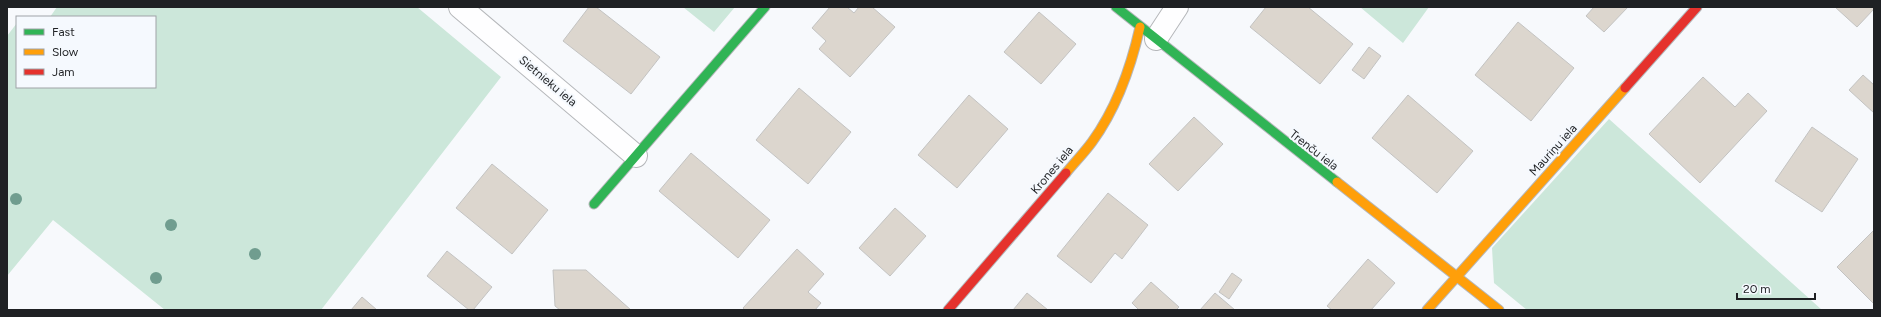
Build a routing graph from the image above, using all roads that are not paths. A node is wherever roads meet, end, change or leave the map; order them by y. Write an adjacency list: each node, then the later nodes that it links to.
1 (460, 7): 7 (street, Sietnieku iela)
2 (765, 7): 7 (street)
3 (1116, 7): 6 (street, Trenču iela)
4 (1177, 7): 6 (street)
5 (1697, 7): 9 (street, Mauriņu iela)
6 (1148, 33): 9 (street, Trenču iela); 10 (street, Krones iela)
7 (636, 156): 8 (street)
8 (594, 204)
9 (1457, 276): 11 (street, Mauriņu iela); 12 (street, Trenču iela)
10 (948, 310)
11 (1427, 310)
12 (1499, 310)

